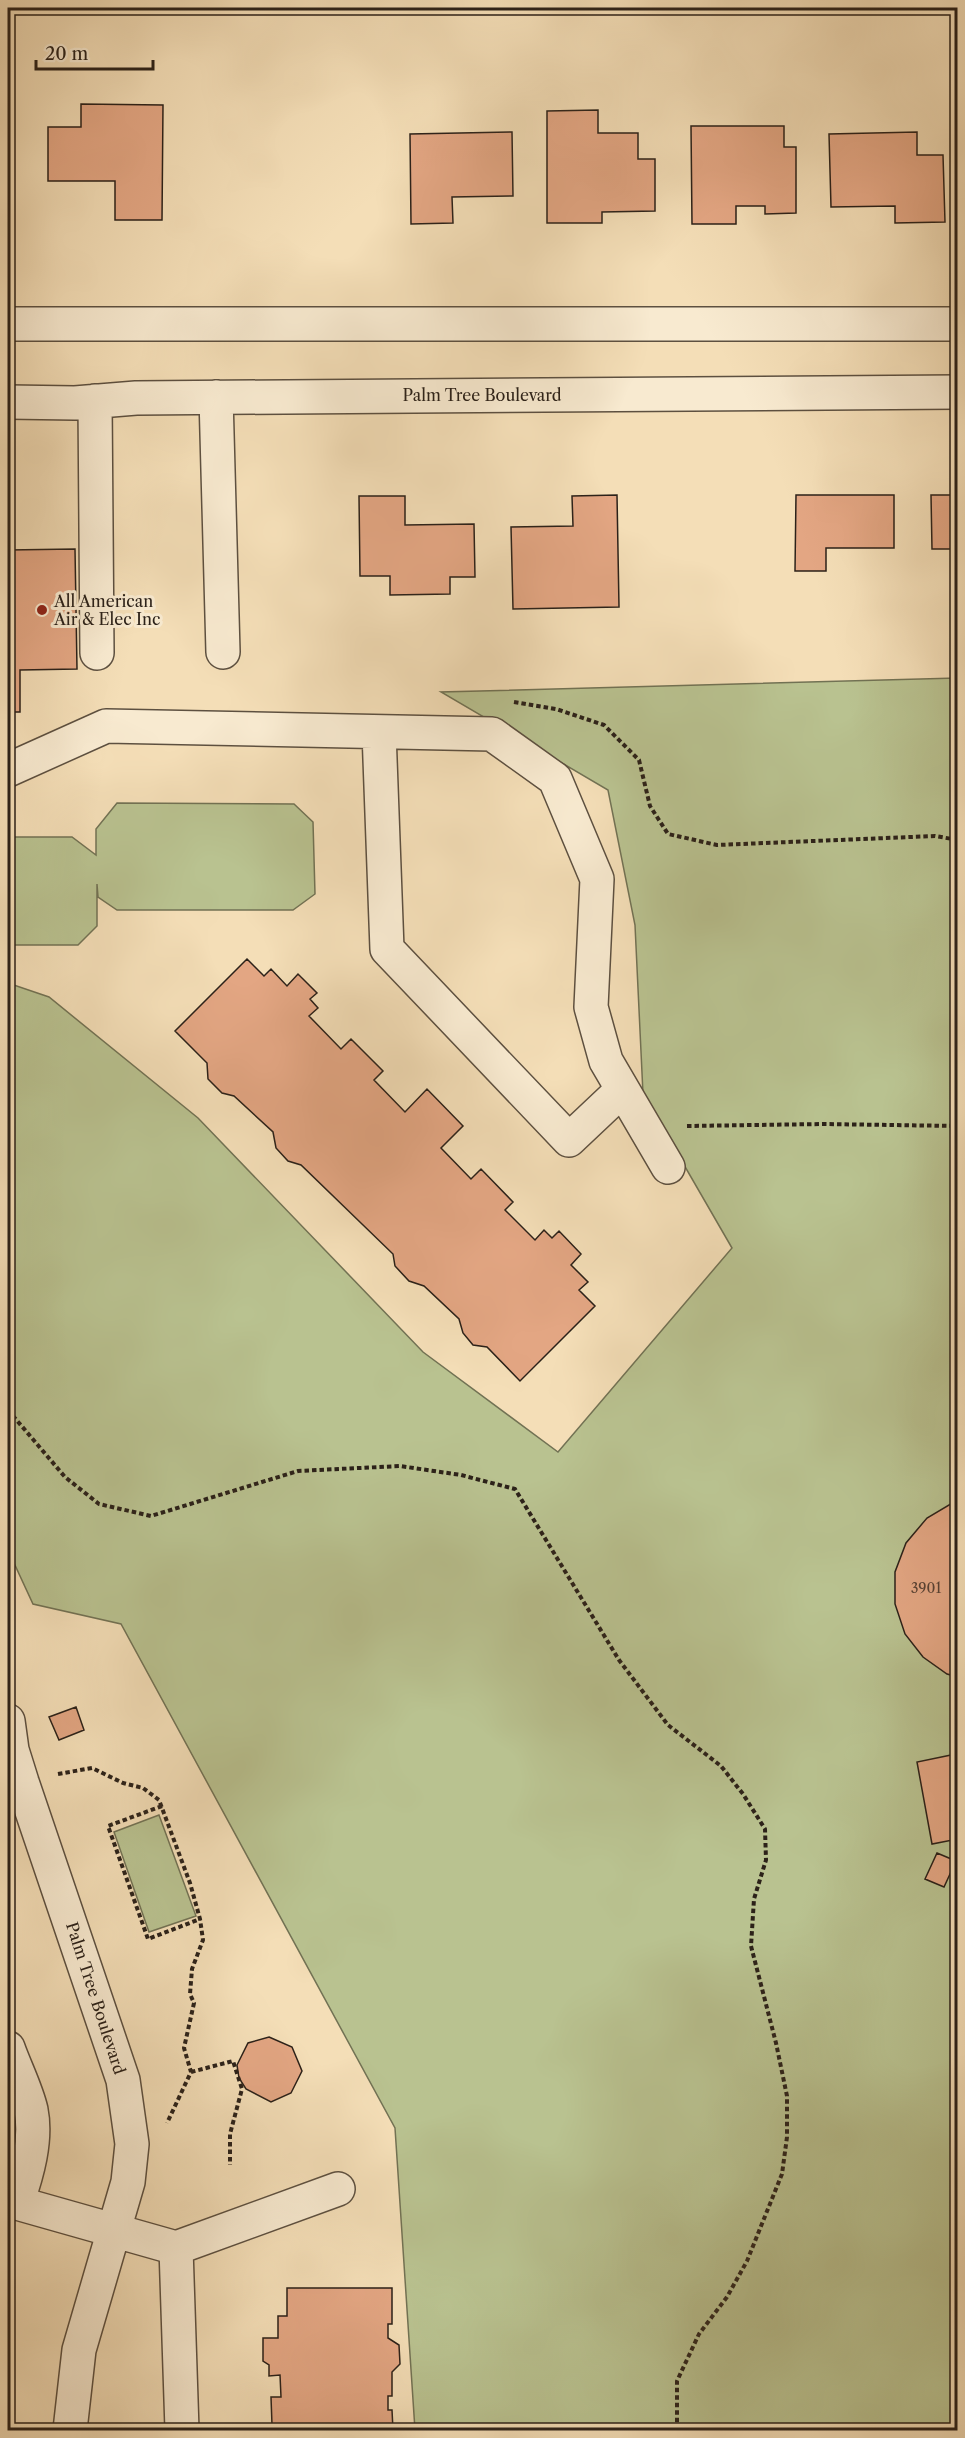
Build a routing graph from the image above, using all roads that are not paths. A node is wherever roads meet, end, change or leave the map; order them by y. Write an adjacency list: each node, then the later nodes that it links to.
1 (8, 324): 2 (street)
2 (957, 324)
3 (957, 392): 4 (street, Palm Tree Boulevard)
4 (216, 397): 5 (street, Palm Tree Boulevard); 7 (street)
5 (95, 401): 6 (street, Palm Tree Boulevard); 8 (street)
6 (8, 402)
7 (224, 652)
8 (97, 653)
9 (379, 732): 10 (street); 11 (street); 11 (street)
10 (8, 770)
11 (622, 1090): 12 (street)
12 (668, 1167)
13 (8, 1721): 17 (street, Palm Tree Boulevard)
14 (8, 2048): 16 (street)
15 (338, 2189): 18 (street)
16 (10, 2219): 17 (street)
17 (114, 2231): 18 (street); 19 (street, Palm Tree Boulevard)
18 (176, 2248): 20 (street)
19 (70, 2430)
20 (182, 2430)

